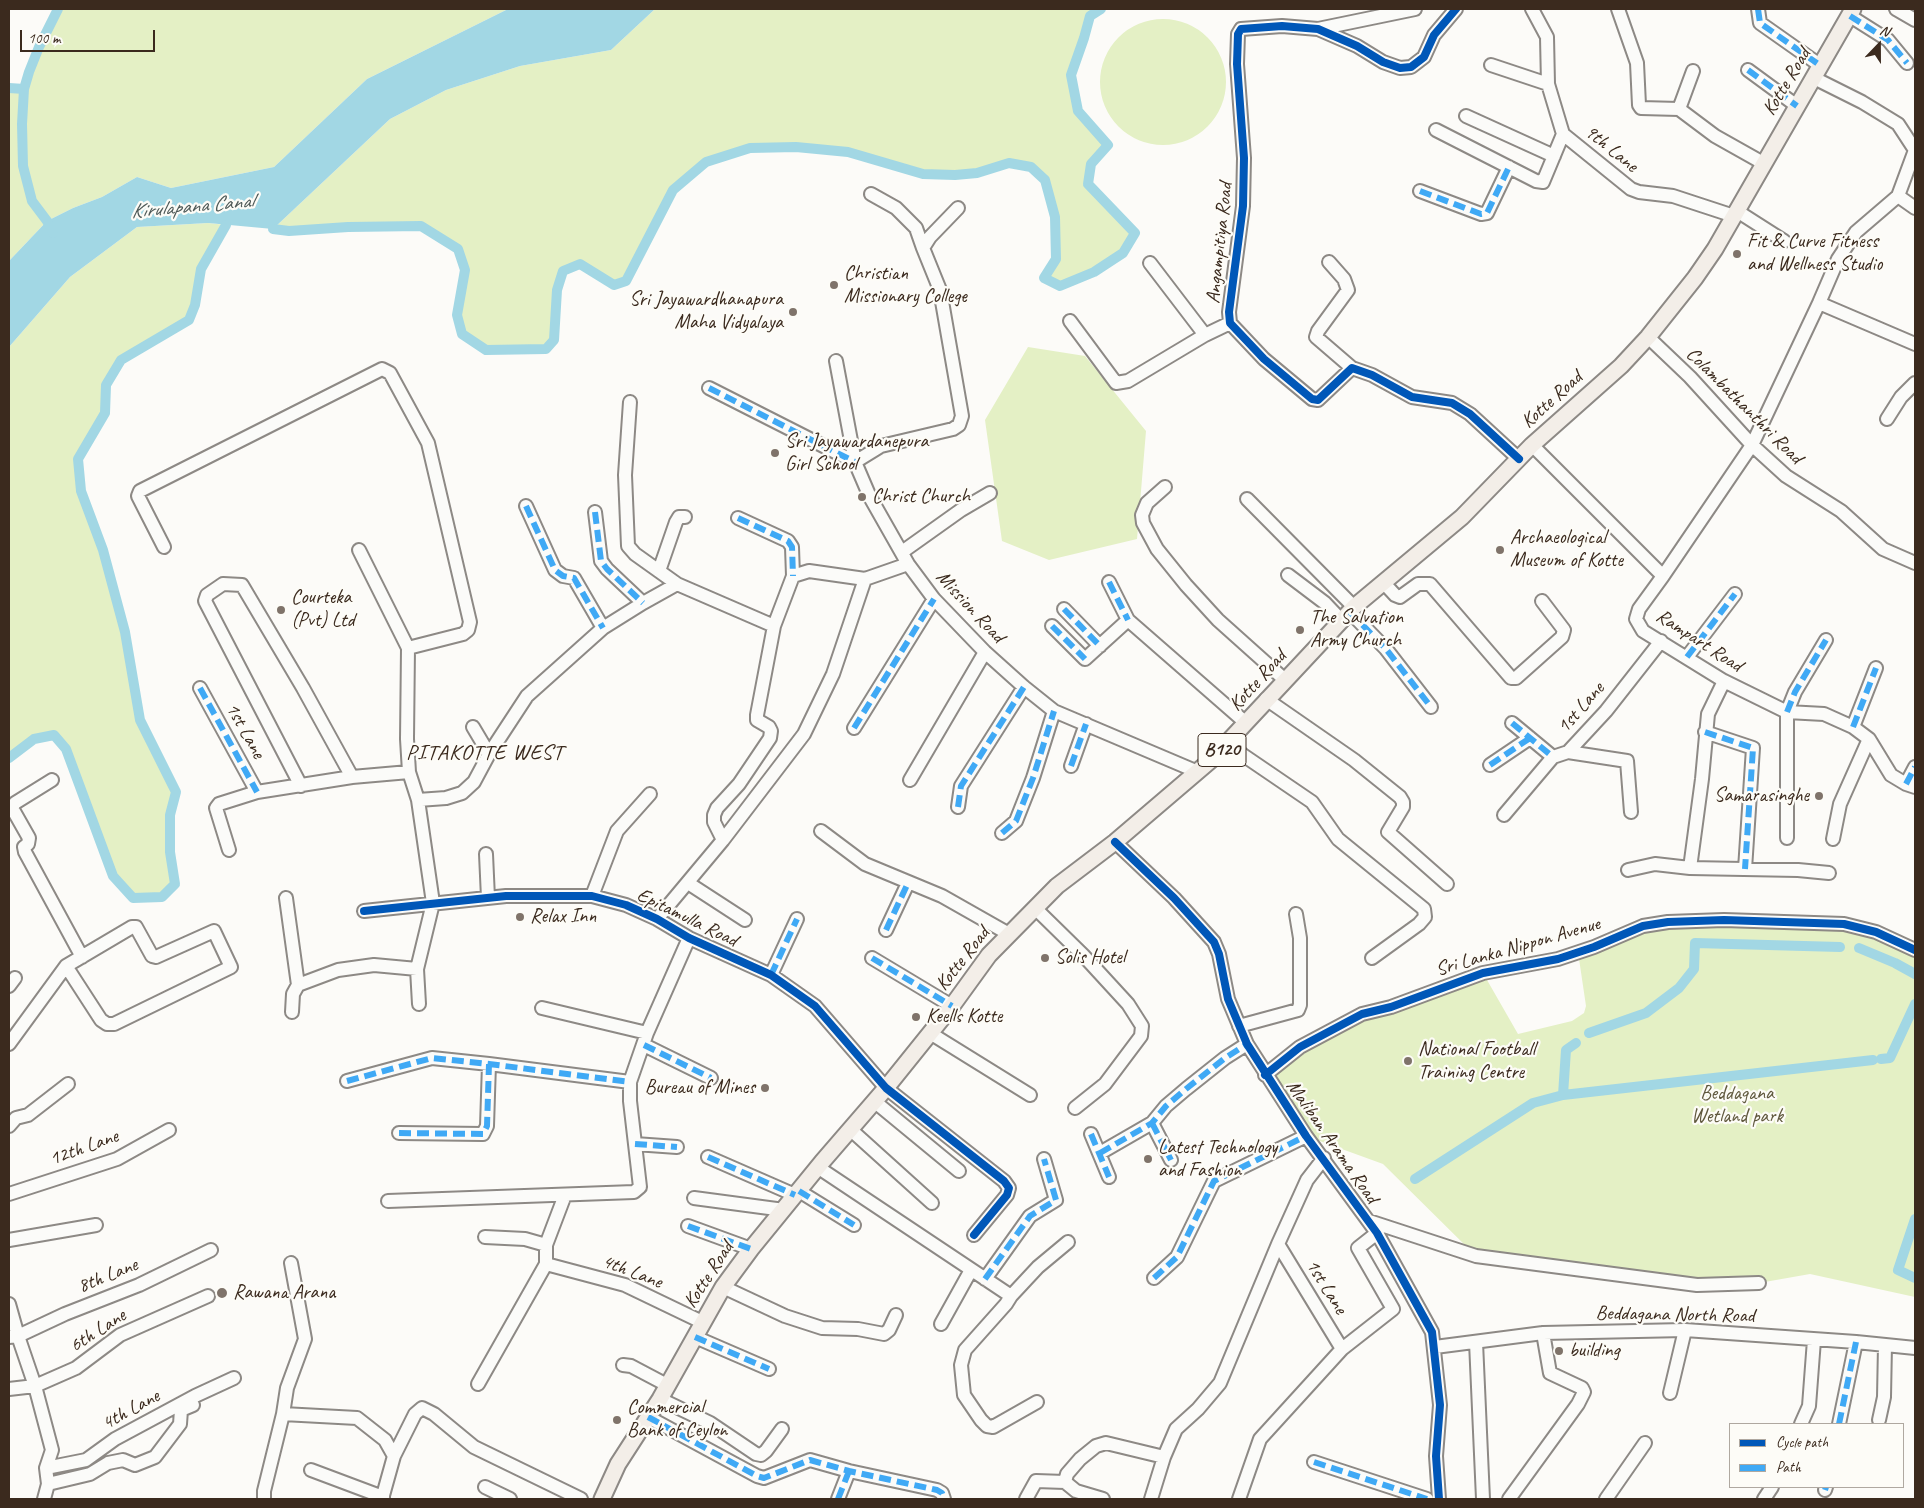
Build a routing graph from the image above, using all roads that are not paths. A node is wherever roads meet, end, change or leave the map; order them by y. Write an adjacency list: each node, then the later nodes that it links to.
1 (1415, 9): 9 (street)
2 (1456, 9): 9 (street)
3 (1532, 9): 15 (street, 9th Lane)
4 (1618, 9): 17 (street)
5 (1758, 9): 14 (street)
6 (1896, 9): 8 (street)
7 (1851, 12): 10 (street); 14 (main road, Kotte Road / B120)
8 (1915, 20)
9 (1318, 29): 36 (street, Angampitiya Road)
10 (1907, 64)
11 (1491, 65): 15 (street)
12 (1748, 70): 16 (street)
13 (1693, 71): 17 (street)
14 (1817, 72): 16 (main road, Kotte Road / B120); 26 (street)
15 (1548, 84): 20 (street, 9th Lane)
16 (1797, 106): 22 (main road, Kotte Road / B120)
17 (1679, 109): 22 (street)
18 (1466, 116): 21 (street)
19 (1436, 130): 23 (street)
20 (1563, 134): 21 (street); 29 (street, 9th Lane)
21 (1554, 156): 23 (street)
22 (1763, 163): 29 (main road, Kotte Road / B120)
23 (1509, 167): 24 (street)
24 (1420, 191)
25 (871, 194): 31 (street)
26 (1898, 196): 28 (street); 34 (street)
27 (958, 208): 31 (street)
28 (1915, 208)
29 (1735, 214): 30 (street, 9th Lane); 38 (main road, Kotte Road / B120)
30 (1784, 241)
31 (923, 248): 49 (street)
32 (1329, 262): 41 (street)
33 (1150, 263): 37 (street)
34 (1819, 304): 39 (street); 47 (street)
35 (1070, 321): 37 (street)
36 (1230, 323): 37 (street); 41 (street, Angampitiya Road)
37 (1205, 335)
38 (1648, 338): 46 (main road, Kotte Road / B120); 47 (street, Colambathanthri Road)
39 (1915, 344)
40 (836, 361): 49 (street, Mission Road)
41 (1352, 368): 48 (street)
42 (1915, 383): 45 (street)
43 (709, 388): 49 (street)
44 (630, 402): 62 (street)
45 (1887, 419)
46 (1532, 445): 48 (main road, Kotte Road / B120); 65 (street, Rampart Road)
47 (1752, 445): 60 (street, Colambathanthri Road); 65 (street)
48 (1519, 460): 68 (main road, Kotte Road / B120)
49 (855, 462): 59 (street, Mission Road)
50 (1165, 487): 87 (street)
51 (990, 493): 59 (street)
52 (1247, 499): 75 (street)
53 (526, 506): 79 (street)
54 (595, 512): 73 (street)
55 (685, 517): 62 (street)
56 (738, 518): 64 (street)
57 (164, 547): 83 (street)
58 (359, 550): 83 (street)
59 (902, 552): 61 (street, Mission Road)
60 (1915, 563)
61 (908, 564): 66 (street); 71 (street, Mission Road)
62 (659, 571): 69 (street)
63 (1288, 575): 75 (street)
64 (793, 576): 66 (street); 77 (street)
65 (1663, 576): 81 (street, Rampart Road)
66 (865, 579): 128 (street)
67 (1110, 582): 76 (street)
68 (1383, 582): 72 (street); 75 (main road, Kotte Road / B120)
69 (677, 584): 73 (street); 77 (street)
70 (1735, 594): 85 (street)
71 (934, 599): 84 (street, Mission Road); 100 (street)
72 (1542, 601)
73 (643, 603): 79 (street)
74 (1064, 609): 82 (street)
75 (1348, 613): 87 (main road, Kotte Road / B120); 92 (street)
76 (1128, 620): 82 (street); 95 (street)
77 (774, 626): 128 (street)
78 (1052, 626): 82 (street)
79 (603, 628): 106 (street)
80 (1826, 640): 94 (street)
81 (1661, 641): 85 (street, Rampart Road); 105 (street, 1st Lane)
82 (1100, 646)
83 (408, 648): 111 (street)
84 (985, 652): 90 (street, Mission Road); 115 (street)
85 (1687, 656): 88 (street, Rampart Road)
86 (1876, 668): 99 (street)
87 (1286, 680): 91 (main road, Kotte Road / B120)
88 (1724, 681): 94 (street, Rampart Road); 101 (street)
89 (200, 688): 118 (street, 1st Lane)
90 (1024, 688): 93 (street, Mission Road); 121 (street)
91 (1266, 699): 95 (main road, Kotte Road / B120); 138 (street)
92 (1431, 707)
93 (1054, 711): 97 (street, Mission Road); 125 (street)
94 (1787, 712): 99 (street, Rampart Road); 126 (street)
95 (1246, 723): 104 (main road, Kotte Road / B120)
96 (1512, 723): 102 (street)
97 (1086, 724): 109 (street); 112 (street, Mission Road)
98 (473, 727): 106 (street)
99 (1853, 727): 103 (street, Rampart Road)
100 (854, 728)
101 (1705, 732): 132 (street); 133 (street)
102 (1530, 738): 107 (street); 108 (street)
103 (1869, 739): 116 (street, Rampart Road); 127 (street)
104 (1229, 743): 112 (main road, Kotte Road / B120); 155 (street)
105 (1568, 752): 107 (street, 1st Lane); 122 (street)
106 (489, 754): 120 (street)
107 (1553, 757): 123 (street, 1st Lane)
108 (1490, 765)
109 (1071, 766)
110 (1915, 767): 116 (street)
111 (410, 772): 113 (street); 120 (street)
112 (1198, 772): 129 (main road, Kotte Road / B120)
113 (352, 777): 117 (street); 117 (street)
114 (52, 780): 153 (street)
115 (910, 780)
116 (1911, 785)
117 (301, 786): 118 (street)
118 (257, 792): 130 (street)
119 (650, 794): 139 (street)
120 (418, 800): 142 (street)
121 (958, 807)
122 (1631, 812)
123 (1504, 814)
124 (822, 830): 137 (street)
125 (1002, 834)
126 (1787, 838)
127 (1833, 839)
128 (723, 840): 136 (street)
129 (1115, 842): 143 (main road, Kotte Road / B120); 164 (street, Maliban Arama Road)
130 (229, 850)
131 (486, 854): 141 (street)
132 (1690, 868): 133 (street); 134 (street)
133 (1745, 869): 135 (street)
134 (1628, 870)
135 (1829, 874)
136 (688, 883): 146 (street); 148 (street)
137 (908, 883): 149 (street); 150 (street)
138 (1447, 884)
139 (592, 896): 141 (street, Epitamulla Road); 146 (street, Epitamulla Road)
140 (286, 898): 159 (street)
141 (488, 898): 142 (street, Epitamulla Road)
142 (433, 903): 144 (street, Epitamulla Road); 157 (street)
143 (1035, 908): 150 (main road, Kotte Road / B120); 178 (street)
144 (364, 911)
145 (1296, 914): 164 (street)
146 (656, 919): 151 (street, Epitamulla Road)
147 (798, 919): 158 (street)
148 (745, 920)
149 (886, 930)
150 (1008, 934): 161 (main road, Kotte Road / B120)
151 (689, 938): 158 (street, Epitamulla Road); 166 (street)
152 (1915, 950): 170 (street, Sri Lanka Nippon Avenue)
153 (82, 957): 156 (street); 156 (street)
154 (872, 958): 161 (street)
155 (1372, 958)
156 (66, 966): 167 (street)
157 (417, 969): 159 (street); 160 (street)
158 (771, 975): 175 (street, Epitamulla Road)
159 (298, 985): 163 (street)
160 (419, 1004)
161 (952, 1006): 165 (main road, Kotte Road / B120)
162 (542, 1008): 166 (street)
163 (292, 1012)
164 (1239, 1026): 168 (street, Maliban Arama Road)
165 (930, 1033): 175 (main road, Kotte Road / B120); 176 (street)
166 (646, 1039): 171 (street); 173 (street)
167 (9, 1044)
168 (1247, 1044): 170 (street, Maliban Arama Road); 179 (street)
169 (489, 1064): 172 (street); 173 (street); 183 (street)
170 (1265, 1074): 185 (street, Maliban Arama Road)
171 (712, 1078)
172 (347, 1081)
173 (630, 1082): 186 (street)
174 (68, 1084): 180 (street)
175 (886, 1088): 177 (main road, Kotte Road / B120); 208 (street, Epitamulla Road)
176 (1030, 1095)
177 (874, 1101): 181 (main road, Kotte Road / B120); 194 (street)
178 (1075, 1108)
179 (1152, 1123): 188 (street); 192 (street)
180 (9, 1126)
181 (850, 1129): 193 (main road, Kotte Road / B120); 201 (street)
182 (169, 1130): 197 (street, 12th Lane)
183 (398, 1133)
184 (1091, 1134): 188 (street)
185 (1306, 1136): 190 (street, Maliban Arama Road); 219 (street)
186 (635, 1144): 187 (street); 198 (street)
187 (677, 1147)
188 (1100, 1153): 195 (street)
189 (708, 1157): 196 (street)
190 (1324, 1158): 203 (street, Maliban Arama Road); 212 (street)
191 (1044, 1160): 220 (street)
192 (1171, 1160)
193 (819, 1168): 196 (main road, Kotte Road / B120); 218 (street)
194 (959, 1171)
195 (1109, 1178)
196 (797, 1193): 202 (main road, Kotte Road / B120); 205 (street)
197 (9, 1194)
198 (565, 1195): 200 (street); 213 (street)
199 (694, 1198): 202 (street)
200 (388, 1201)
201 (932, 1203)
202 (784, 1210): 214 (main road, Kotte Road / B120)
203 (1369, 1221): 207 (street, Maliban Arama Road); 221 (street)
204 (96, 1225): 210 (street)
205 (854, 1225)
206 (688, 1226): 214 (street)
207 (1377, 1233): 237 (street, Maliban Arama Road); 239 (street)
208 (974, 1234)
209 (485, 1237): 213 (street)
210 (9, 1240)
211 (1068, 1242): 224 (street)
212 (1278, 1244): 239 (street, 1st Lane); 258 (street)
213 (546, 1245): 217 (street)
214 (751, 1249): 222 (main road, Kotte Road / B120)
215 (211, 1250): 231 (street, 8th Lane)
216 (291, 1263): 250 (street)
217 (546, 1264): 227 (street, 4th Lane); 243 (street)
218 (971, 1270): 220 (street); 228 (street)
219 (1154, 1278)
220 (985, 1279): 224 (street)
221 (1758, 1282)
222 (723, 1287): 226 (street); 227 (main road, Kotte Road / B120)
223 (208, 1296): 244 (street, 6th Lane)
224 (1010, 1296): 249 (street)
225 (9, 1304): 231 (street)
226 (896, 1315)
227 (702, 1322): 232 (main road, Kotte Road / B120)
228 (941, 1324)
229 (1685, 1330): 230 (street, Beddagana North Road); 233 (street, Beddagana North Road); 247 (street)
230 (1543, 1333): 234 (street, Beddagana North Road); 282 (street)
231 (13, 1337): 244 (street)
232 (695, 1337): 241 (street); 246 (main road, Kotte Road / B120)
233 (1814, 1340): 235 (street, Beddagana North Road); 253 (street)
234 (1476, 1342): 237 (street, Beddagana North Road); 281 (street)
235 (1856, 1342): 236 (street, Beddagana North Road); 254 (street)
236 (1886, 1345): 238 (street, Beddagana North Road); 252 (street)
237 (1435, 1347): 280 (street, Maliban Arama Road)
238 (1915, 1348)
239 (1342, 1349): 278 (street)
240 (623, 1365): 246 (street)
241 (769, 1368)
242 (234, 1378): 260 (street, 4th Lane)
243 (478, 1384)
244 (35, 1386): 245 (street, 6th Lane); 260 (street)
245 (9, 1389)
246 (663, 1392): 251 (main road, Kotte Road / B120); 255 (street)
247 (1670, 1393)
248 (210, 1398): 264 (street)
249 (1037, 1402)
250 (283, 1414): 257 (street); 269 (street)
251 (648, 1417): 262 (street); 272 (main road, Kotte Road / B120)
252 (1879, 1420)
253 (1802, 1423)
254 (1839, 1423)
255 (782, 1430)
256 (1645, 1443): 283 (street)
257 (394, 1456): 267 (street); 271 (street)
258 (1164, 1457): 263 (street); 277 (street)
259 (1314, 1462): 279 (street)
260 (46, 1468): 264 (street)
261 (311, 1470): 267 (street)
262 (849, 1471): 273 (street); 274 (street)
263 (1066, 1482): 275 (street); 276 (street)
264 (48, 1484): 268 (street)
265 (485, 1487): 270 (street)
266 (1771, 1488): 284 (street)
267 (382, 1498)
268 (44, 1499)
269 (264, 1499)
270 (510, 1499)
271 (581, 1499)
272 (602, 1499)
273 (838, 1499)
274 (944, 1499)
275 (1026, 1499)
276 (1103, 1499)
277 (1151, 1499)
278 (1239, 1499)
279 (1426, 1499)
280 (1439, 1499)
281 (1483, 1499)
282 (1509, 1499)
283 (1606, 1499)
284 (1764, 1499)

